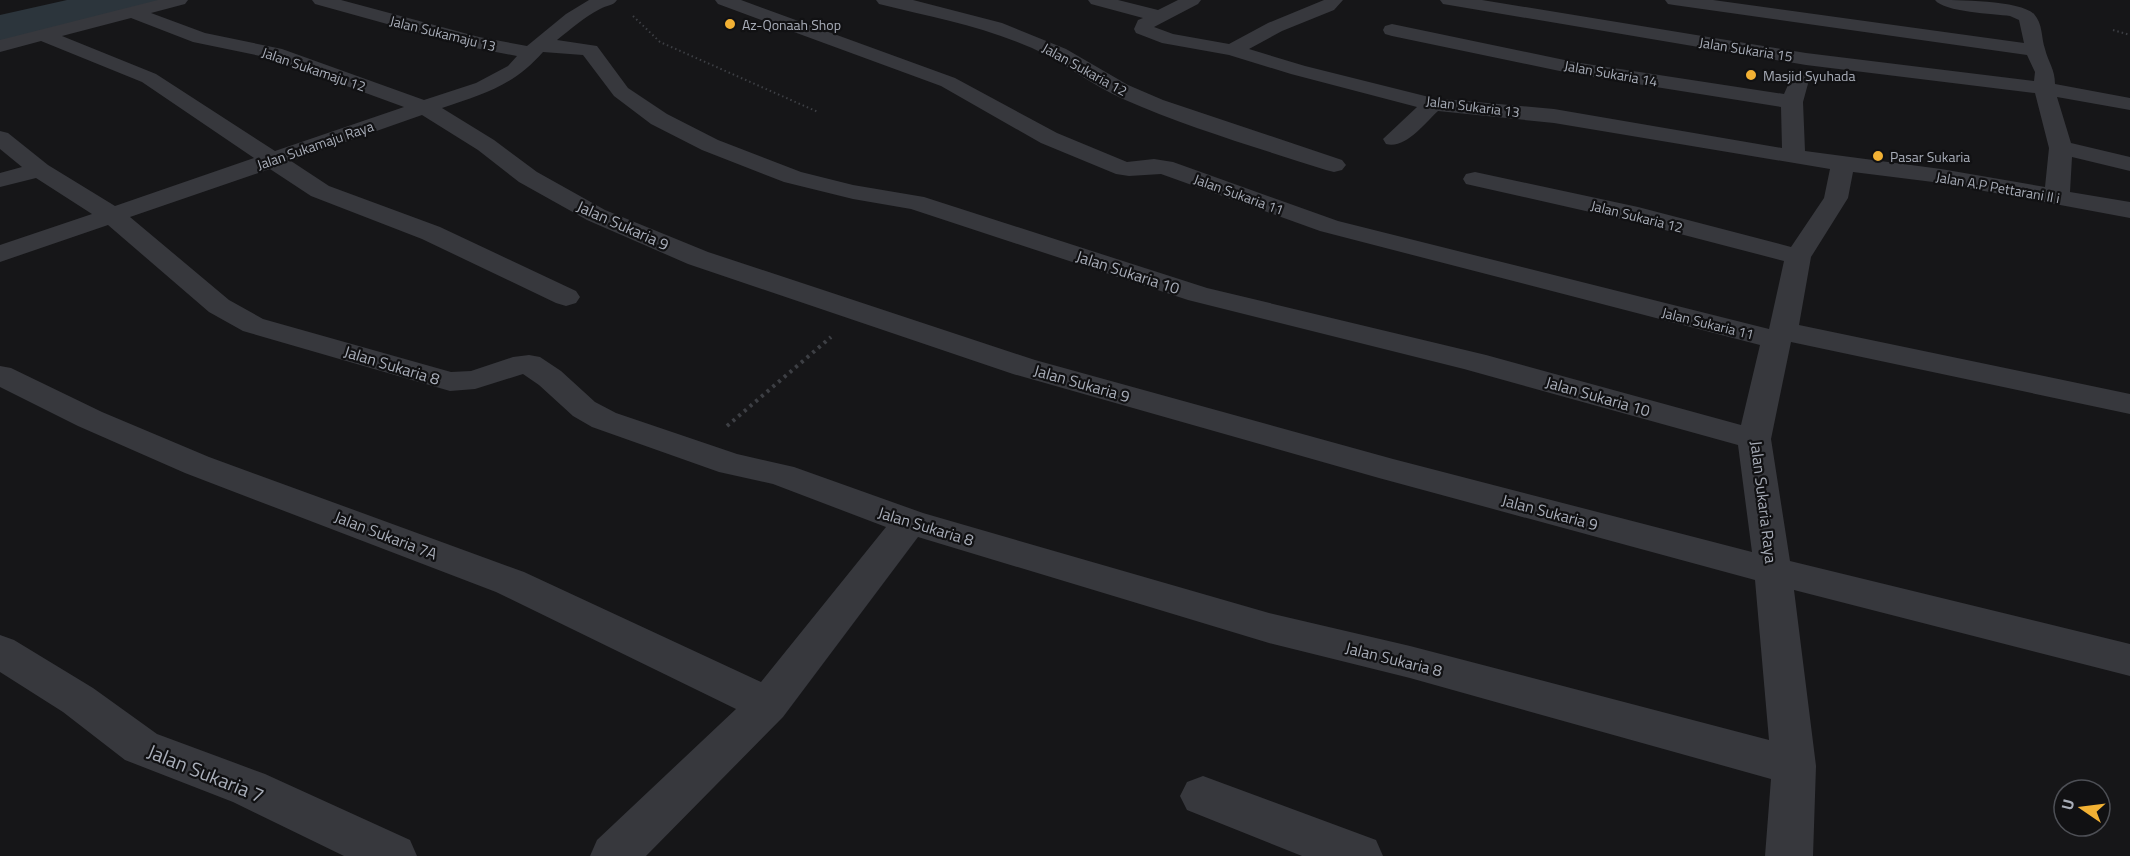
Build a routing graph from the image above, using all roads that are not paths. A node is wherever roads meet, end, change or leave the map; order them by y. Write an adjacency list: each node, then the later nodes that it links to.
1 (179, 0): 13 (street)
2 (321, 0): 18 (street, Jalan Sukamaju 13)
3 (724, 0): 44 (street, Jalan Sukaria 11)
4 (885, 0): 34 (street, Jalan Sukaria 12)
5 (1097, 0): 14 (street)
6 (1192, 0): 14 (street)
7 (1334, 0): 19 (street)
8 (1449, 0): 21 (street, Jalan Sukaria 15)
9 (1674, 0): 12 (street)
10 (1944, 0): 20 (street)
11 (594, 1): 18 (street, Jalan Sukamaju Raya)
12 (1817, 10): 20 (street); 21 (street)
13 (132, 12): 16 (street); 26 (street, Jalan Sukamaju 12)
14 (1158, 16): 19 (street, Jalan Sukaria 13)
15 (1392, 30): 23 (street, Jalan Sukaria 14)
16 (43, 35): 17 (street); 31 (street)
17 (0, 46)
18 (535, 49): 26 (street, Jalan Sukamaju Raya); 47 (street, Jalan Sukaria 10)
19 (1232, 50): 24 (street, Jalan Sukaria 13)
20 (2036, 50): 22 (street)
21 (1806, 59): 22 (street, Jalan Sukaria 15); 23 (street)
22 (2044, 88): 25 (street, Jalan Sukaria 15); 29 (street)
23 (1792, 102): 30 (street)
24 (1433, 104): 28 (street); 30 (street, Jalan Sukaria 13)
25 (2130, 104)
26 (426, 108): 31 (street, Jalan Sukamaju Raya); 49 (street, Jalan Sukaria 9)
27 (0, 138): 35 (street, Jalan Sukaria 8)
28 (1394, 139)
29 (2061, 148): 33 (street); 38 (street)
30 (1794, 157): 32 (street, Jalan A.P Pettarani II i)
31 (272, 159): 40 (street, Jalan Sukamaju Raya); 43 (street)
32 (1844, 164): 38 (street, Jalan A.P Pettarani II i); 42 (street, Jalan Sukaria Raya)
33 (2130, 164)
34 (1334, 165)
35 (40, 170): 37 (street); 40 (street, Jalan Sukaria 8)
36 (1475, 179): 42 (street, Jalan Sukaria 12)
37 (0, 180)
38 (2057, 196): 39 (street, Jalan A.P Pettarani II i)
39 (2130, 210)
40 (112, 215): 41 (street, Jalan Sukamaju Raya); 48 (street, Jalan Sukaria 8)
41 (0, 254)
42 (1798, 257): 44 (street, Jalan Sukaria Raya)
43 (566, 297)
44 (1780, 335): 46 (street, Jalan Sukaria 11); 47 (street, Jalan Sukaria Raya)
45 (0, 375): 52 (street, Jalan Sukaria 7A)
46 (2130, 404)
47 (1754, 439): 49 (street, Jalan Sukaria Raya)
48 (910, 522): 52 (street); 53 (street, Jalan Sukaria 8)
49 (1773, 571): 51 (street, Jalan Sukaria 9); 53 (street, Jalan Sukaria Raya)
50 (0, 651): 55 (street, Jalan Sukaria 7)
51 (2130, 660)
52 (768, 705): 56 (street)
53 (1794, 766): 58 (street, Jalan Sukaria Raya)
54 (1203, 796): 57 (street)
55 (393, 856)
56 (614, 856)
57 (1359, 856)
58 (1790, 856)

